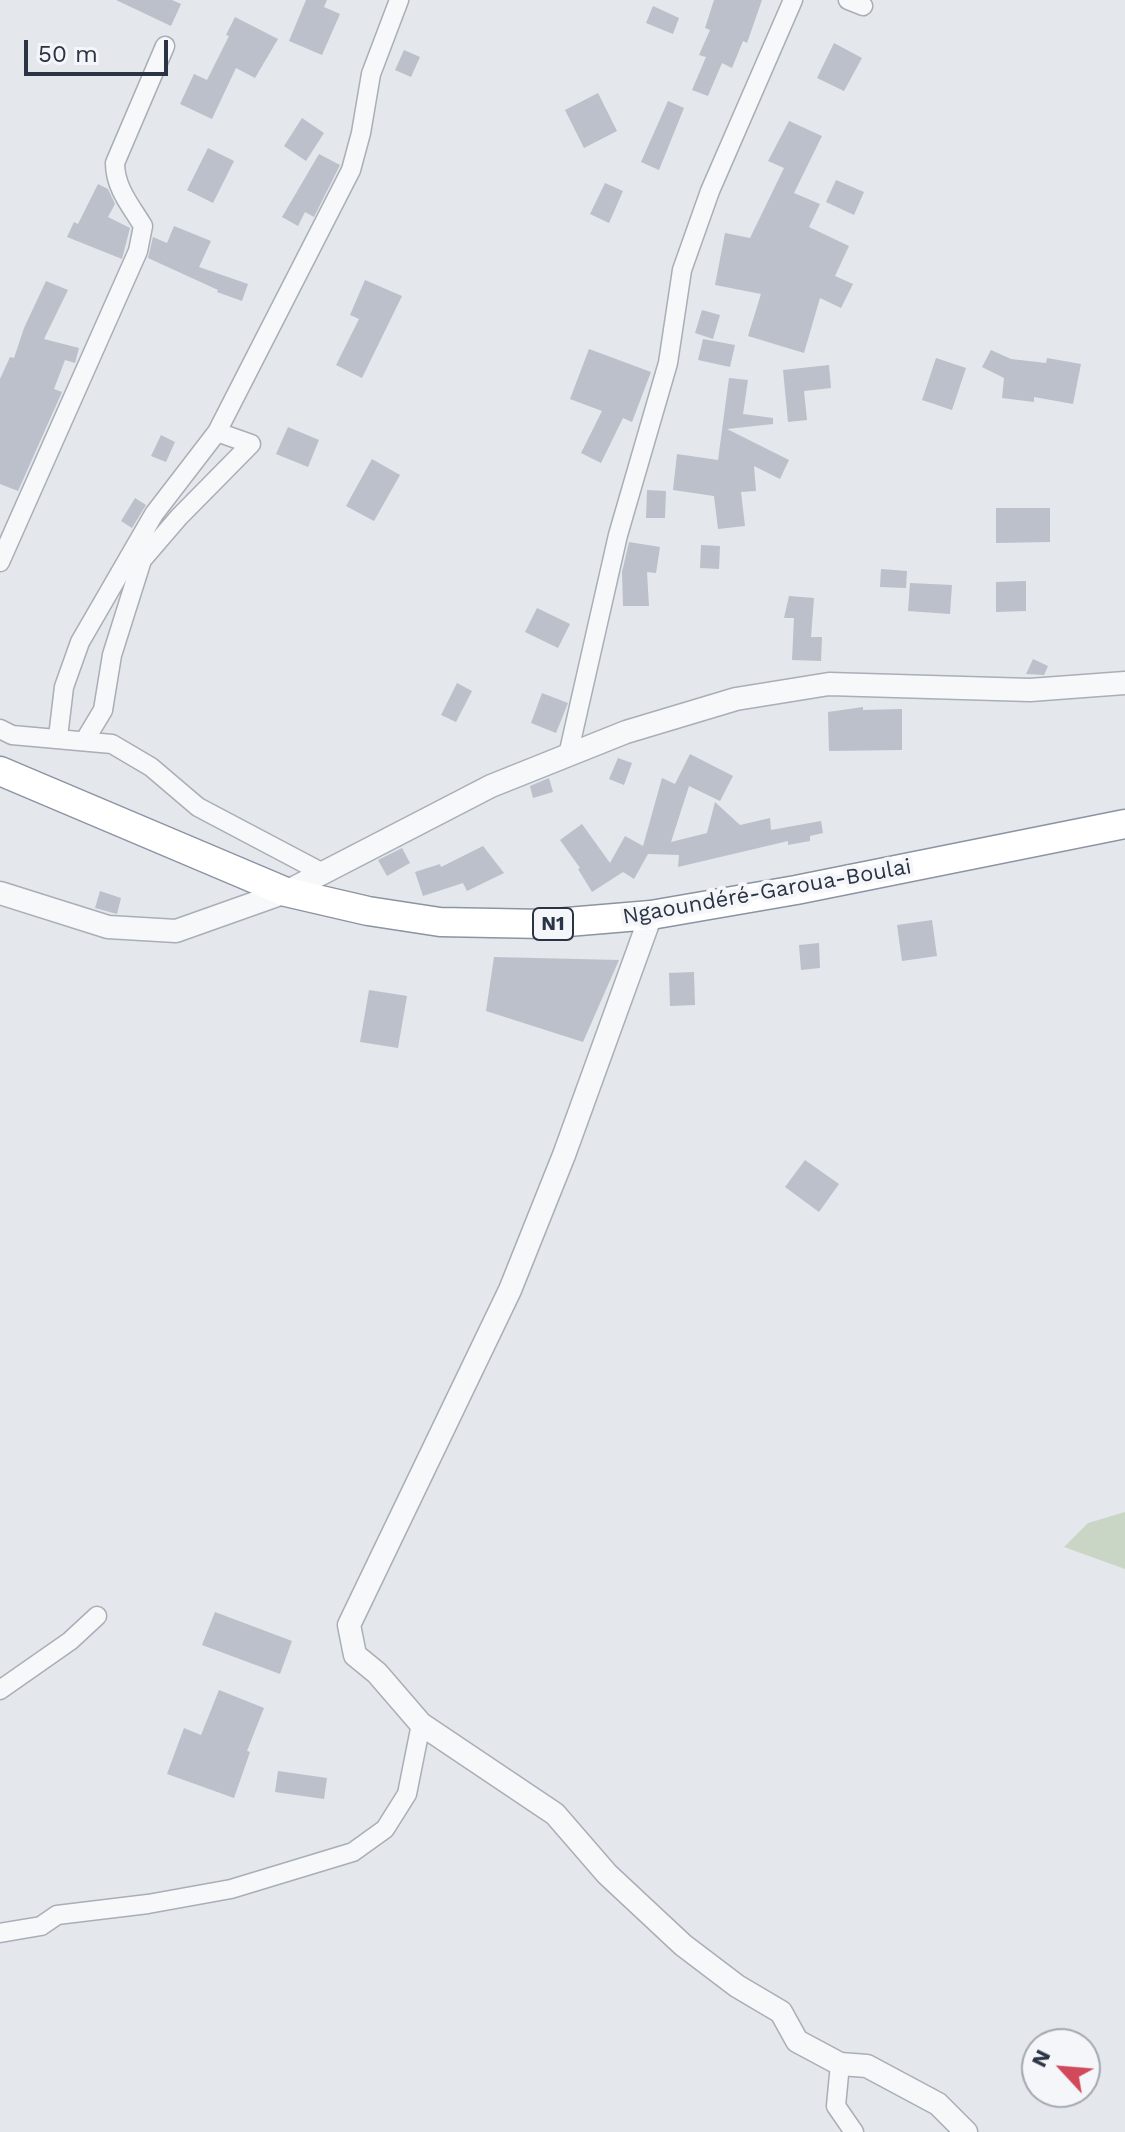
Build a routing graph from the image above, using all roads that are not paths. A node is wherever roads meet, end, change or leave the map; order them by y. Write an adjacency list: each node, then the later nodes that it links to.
1 (399, 0): 4 (street)
2 (793, 0): 10 (street)
3 (165, 46): 5 (street)
4 (217, 432): 8 (street); 9 (street)
5 (0, 562)
6 (1125, 683): 10 (street)
7 (0, 729): 8 (street)
8 (58, 737): 9 (street)
9 (85, 740): 13 (street)
10 (568, 755): 13 (street)
11 (0, 771): 14 (highway, Ngaoundéré-Garoua-Boulai / N1)
12 (1125, 824): 16 (highway, Ngaoundéré-Garoua-Boulai / N1)
13 (323, 873): 14 (street)
14 (286, 892): 15 (street); 16 (highway, Ngaoundéré-Garoua-Boulai / N1)
15 (0, 893)
16 (651, 915): 19 (street)
17 (97, 1616): 18 (street)
18 (0, 1690)
19 (421, 1724): 20 (street); 21 (street)
20 (0, 1933)
21 (840, 2064): 22 (street); 23 (street)
22 (854, 2132)
23 (966, 2132)

